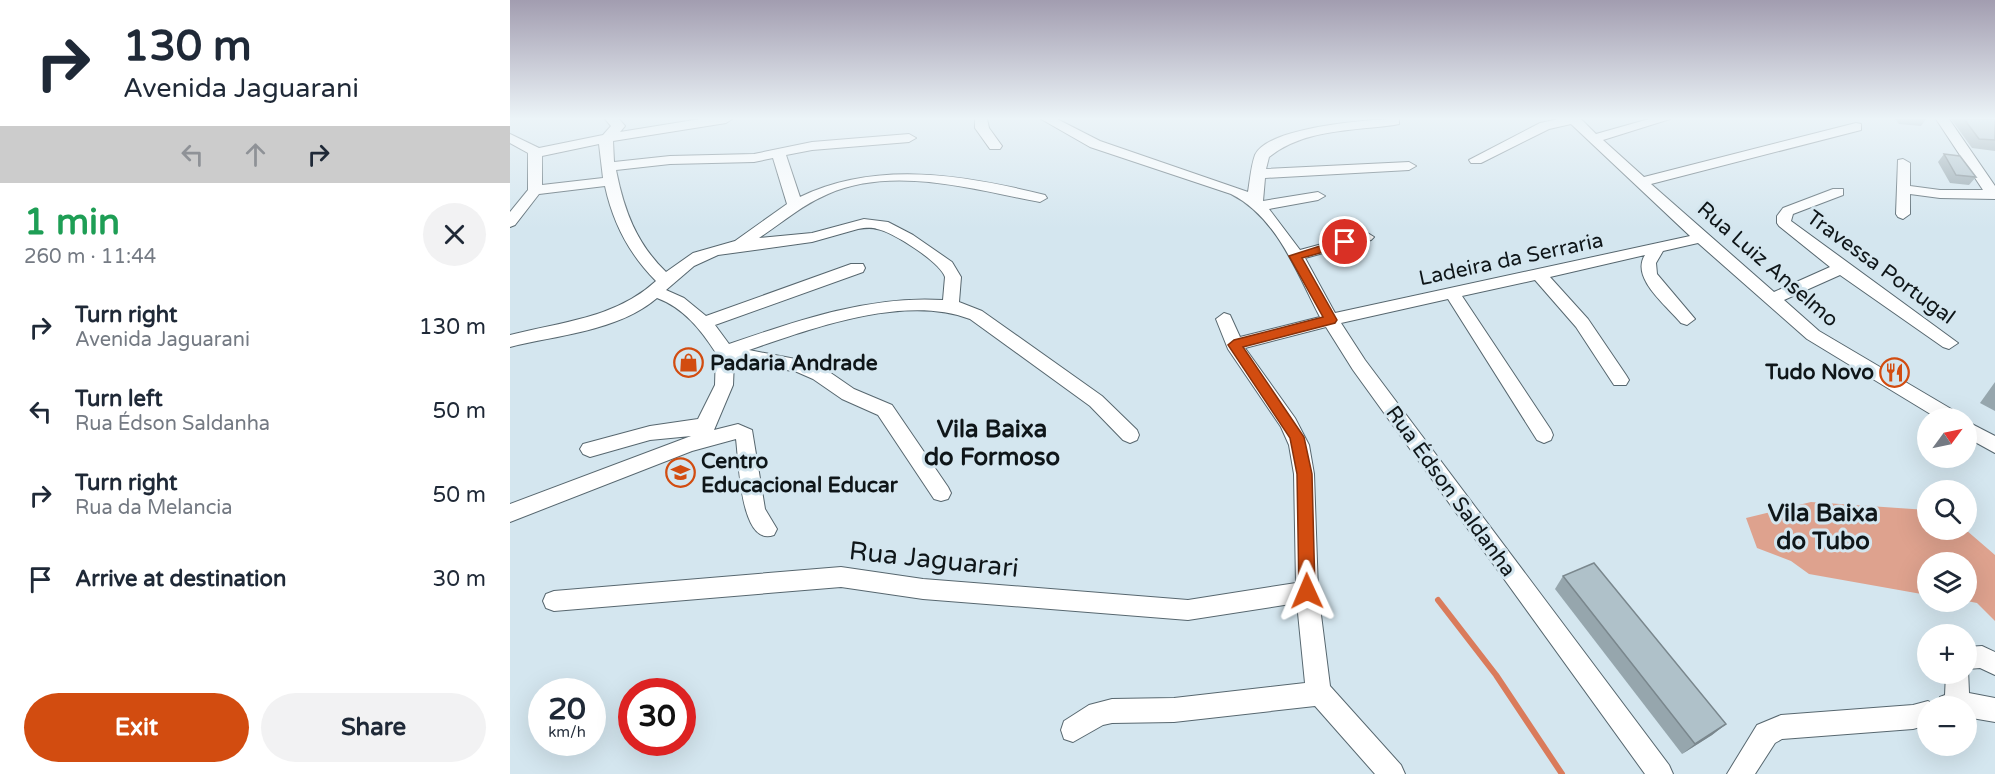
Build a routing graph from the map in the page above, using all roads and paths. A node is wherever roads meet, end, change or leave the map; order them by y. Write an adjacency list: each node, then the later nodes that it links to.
1 (535, 155): 18 (street)
2 (607, 155): 14 (street)
3 (765, 155): 14 (street)
4 (779, 155): 24 (street)
5 (1128, 155): 23 (street)
6 (1262, 155): 15 (street)
7 (1486, 155): 11 (street)
8 (1613, 155): 16 (street, Rua Luiz Anselmo)
9 (1747, 155): 16 (street)
10 (1967, 155): 20 (street)
11 (1476, 160)
12 (1903, 163): 17 (street)
13 (1408, 166): 15 (street)
14 (610, 174): 18 (street); 35 (street)
15 (1259, 174): 23 (street)
16 (1642, 182): 28 (street, Rua Luiz Anselmo)
17 (1903, 189): 20 (street); 25 (street)
18 (535, 190): 26 (street)
19 (1838, 192): 33 (street, Travessa Portugal)
20 (1994, 194)
21 (1318, 196): 23 (street)
22 (1040, 198): 24 (street)
23 (1257, 203): 31 (street, Rua Édson Saldanha)
24 (795, 205): 29 (street)
25 (1902, 214)
26 (510, 222)
27 (1366, 237): 31 (street)
28 (1701, 238): 30 (street, Ladeira da Serraria); 37 (street, Rua Luiz Anselmo)
29 (735, 246): 35 (street); 38 (street)
30 (1658, 249): 34 (street, Ladeira da Serraria); 40 (street)
31 (1295, 256): 41 (street, Rua Édson Saldanha)
32 (857, 268): 42 (street)
33 (1841, 268): 37 (street); 44 (street, Travessa Portugal)
34 (1539, 274): 36 (street, Ladeira da Serraria); 47 (street)
35 (661, 286): 42 (street); 43 (street)
36 (1452, 293): 41 (street, Ladeira da Serraria); 52 (street)
37 (1770, 300): 48 (street, Rua Luiz Anselmo)
38 (950, 304): 46 (street); 51 (street)
39 (1224, 319): 45 (street)
40 (1687, 319)
41 (1330, 320): 45 (street, Ladeira da Serraria); 69 (street, Rua Édson Saldanha)
42 (704, 323): 46 (street)
43 (510, 341)
44 (1949, 343)
45 (1234, 345): 59 (street)
46 (725, 352): 49 (street); 56 (street)
47 (1620, 380)
48 (1934, 408)
49 (707, 425): 53 (street); 55 (street)
50 (1977, 434): 54 (street)
51 (1130, 435)
52 (1544, 435)
53 (689, 444): 57 (street); 58 (street)
54 (1995, 445)
55 (590, 449)
56 (941, 493)
57 (510, 513)
58 (767, 528)
59 (1307, 591): 60 (street, Rua Jaguarari); 63 (street)
60 (554, 601)
61 (1977, 657): 62 (street)
62 (1995, 664)
63 (1320, 693): 67 (street); 68 (street)
64 (1977, 708): 65 (street)
65 (1995, 710)
66 (1917, 716): 70 (street)
67 (1073, 730)
68 (1392, 774)
69 (1660, 774)
70 (1740, 774)

